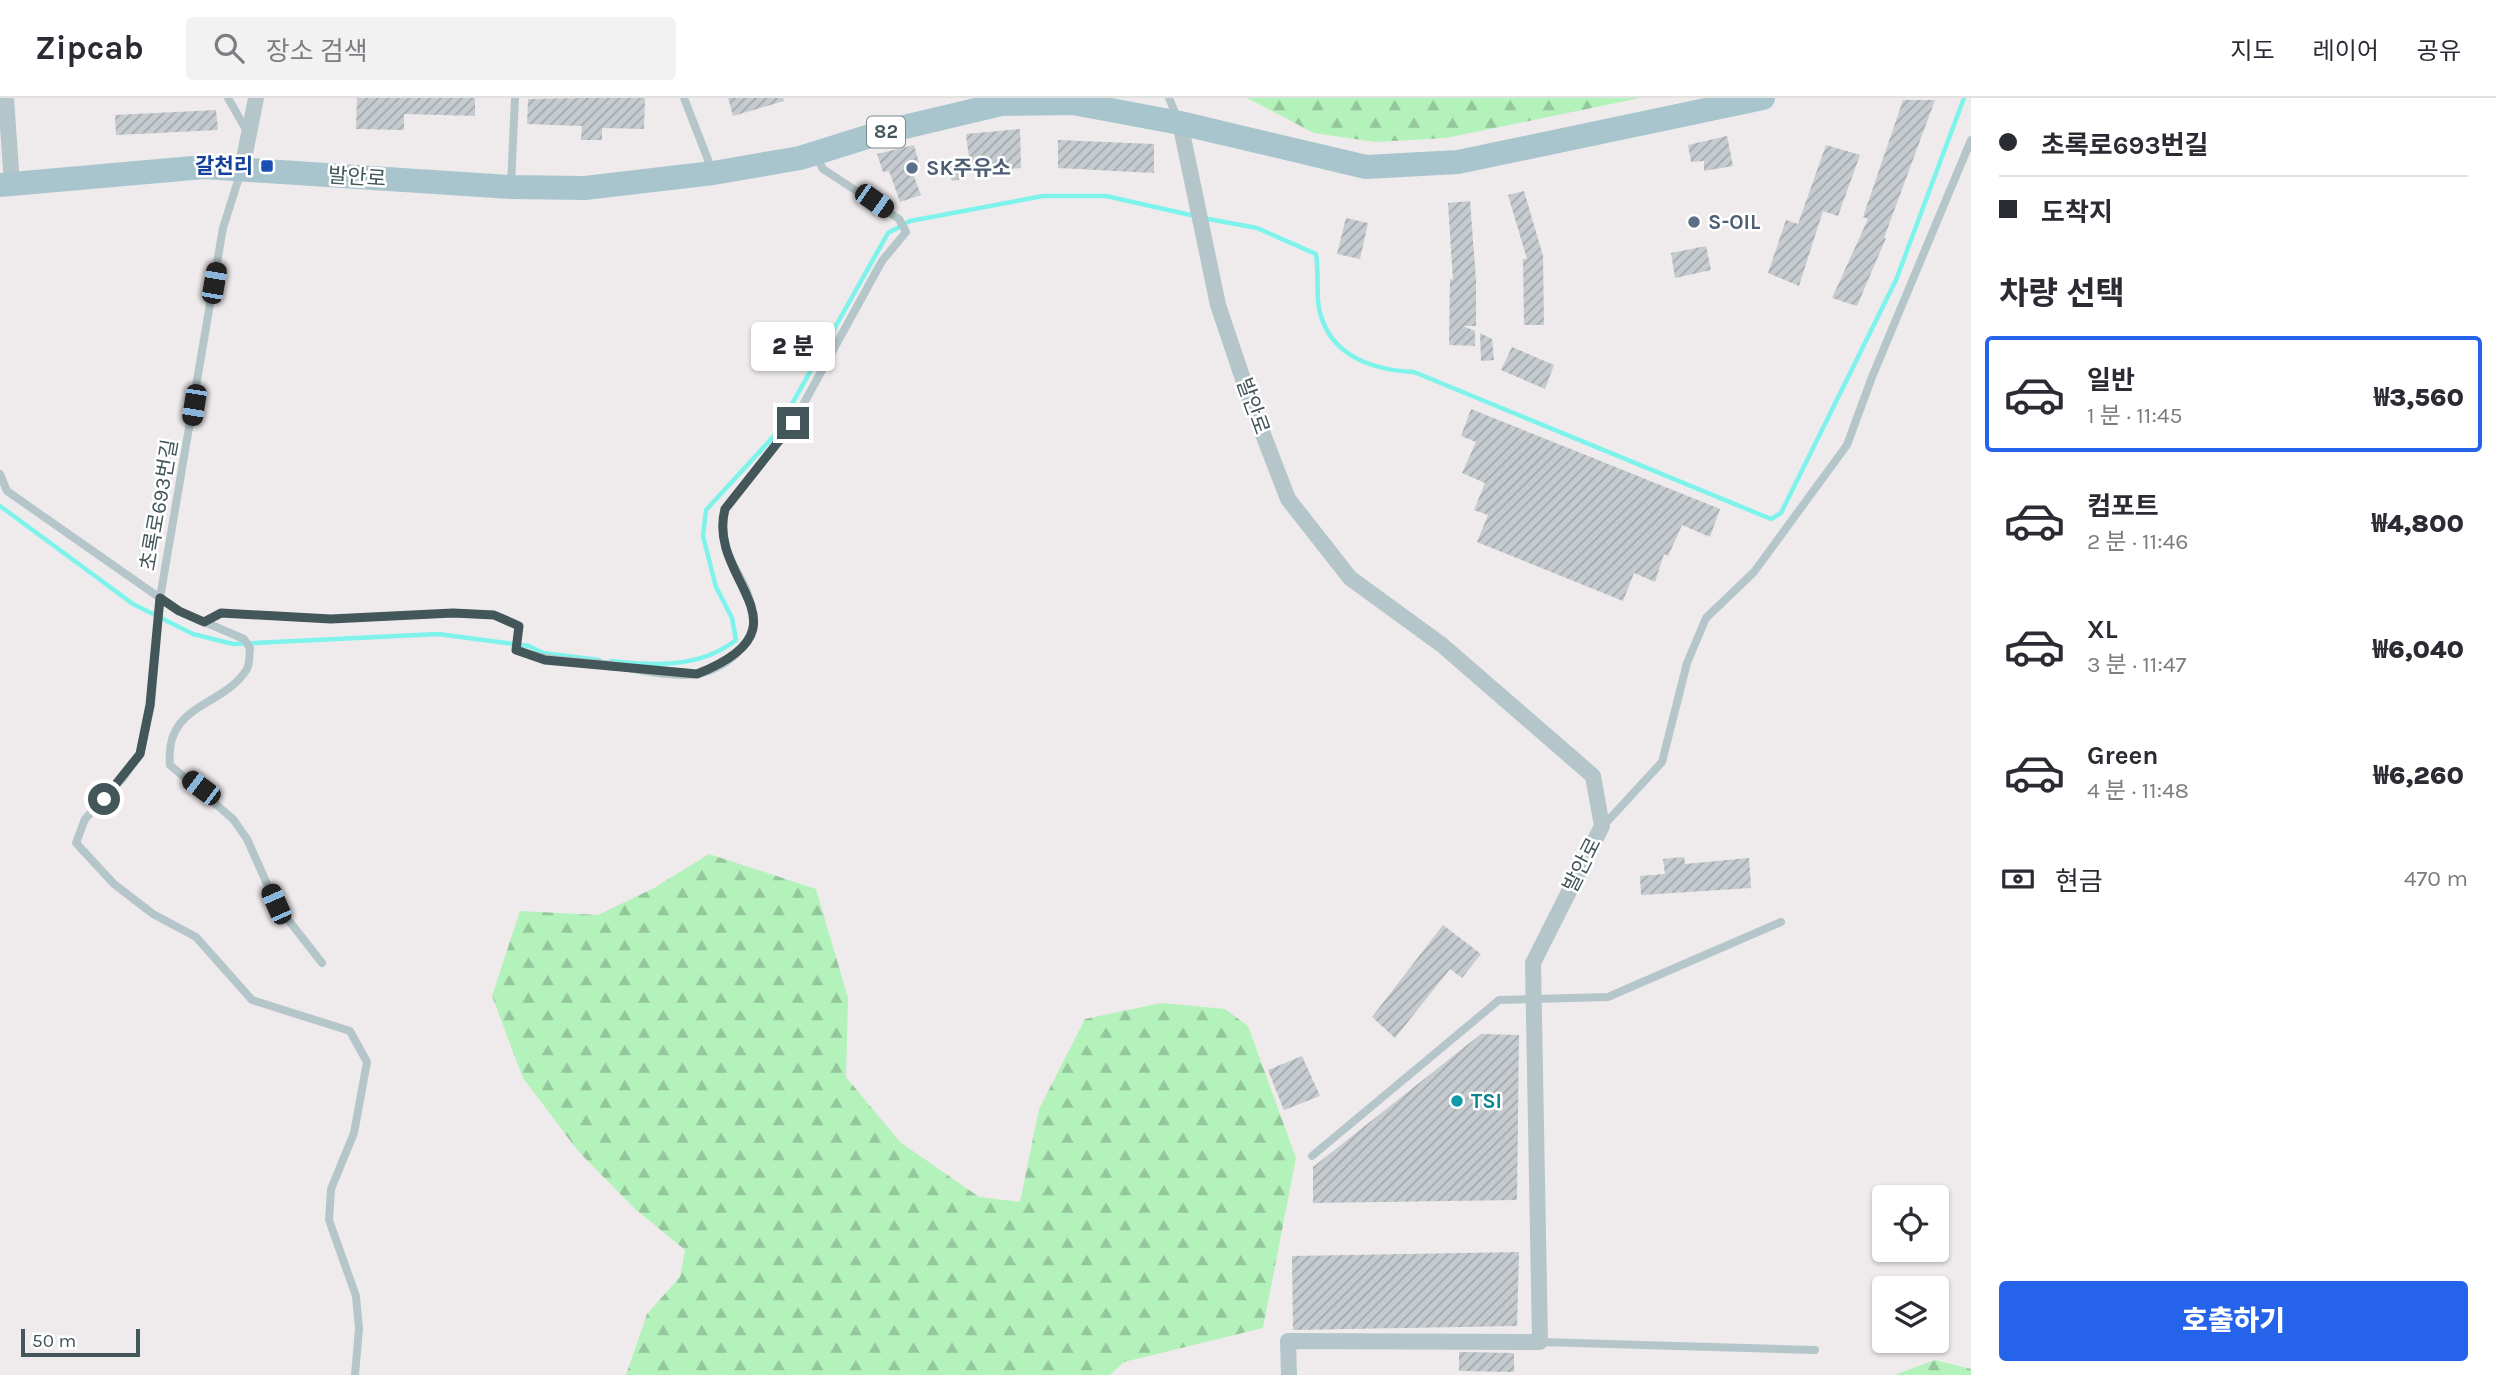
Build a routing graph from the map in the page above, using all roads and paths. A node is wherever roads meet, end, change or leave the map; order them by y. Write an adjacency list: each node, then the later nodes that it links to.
1 (6, 98): 14 (street)
2 (228, 98): 9 (lane)
3 (256, 98): 9 (street)
4 (515, 98): 15 (lane)
5 (684, 98): 13 (lane)
6 (1169, 98): 8 (lane, 발안로)
7 (1763, 98): 8 (main road, 발안로 / 82)
8 (1180, 123): 11 (main road, 발안로 / 82); 19 (street, 발안로)
9 (248, 133): 12 (street)
10 (1971, 140): 19 (lane)
11 (815, 153): 13 (main road, 발안로 / 82); 18 (lane)
12 (242, 169): 14 (main road, 발안로 / 82); 15 (main road, 발안로 / 82); 17 (lane, 초록로693번길)
13 (713, 173): 15 (main road, 발안로 / 82)
14 (6, 184)
15 (511, 187)
16 (0, 474): 17 (lane)
17 (160, 598): 18 (lane); 26 (lane, 초록로693번길)
18 (204, 622): 21 (lane)
19 (1602, 826): 22 (street, 발안로)
20 (1781, 922): 22 (lane)
21 (322, 963)
22 (1533, 998): 23 (lane); 24 (street, 발안로)
23 (1312, 1156)
24 (1540, 1342): 25 (lane); 27 (street)
25 (1815, 1350)
26 (355, 1375)
27 (1289, 1375)

